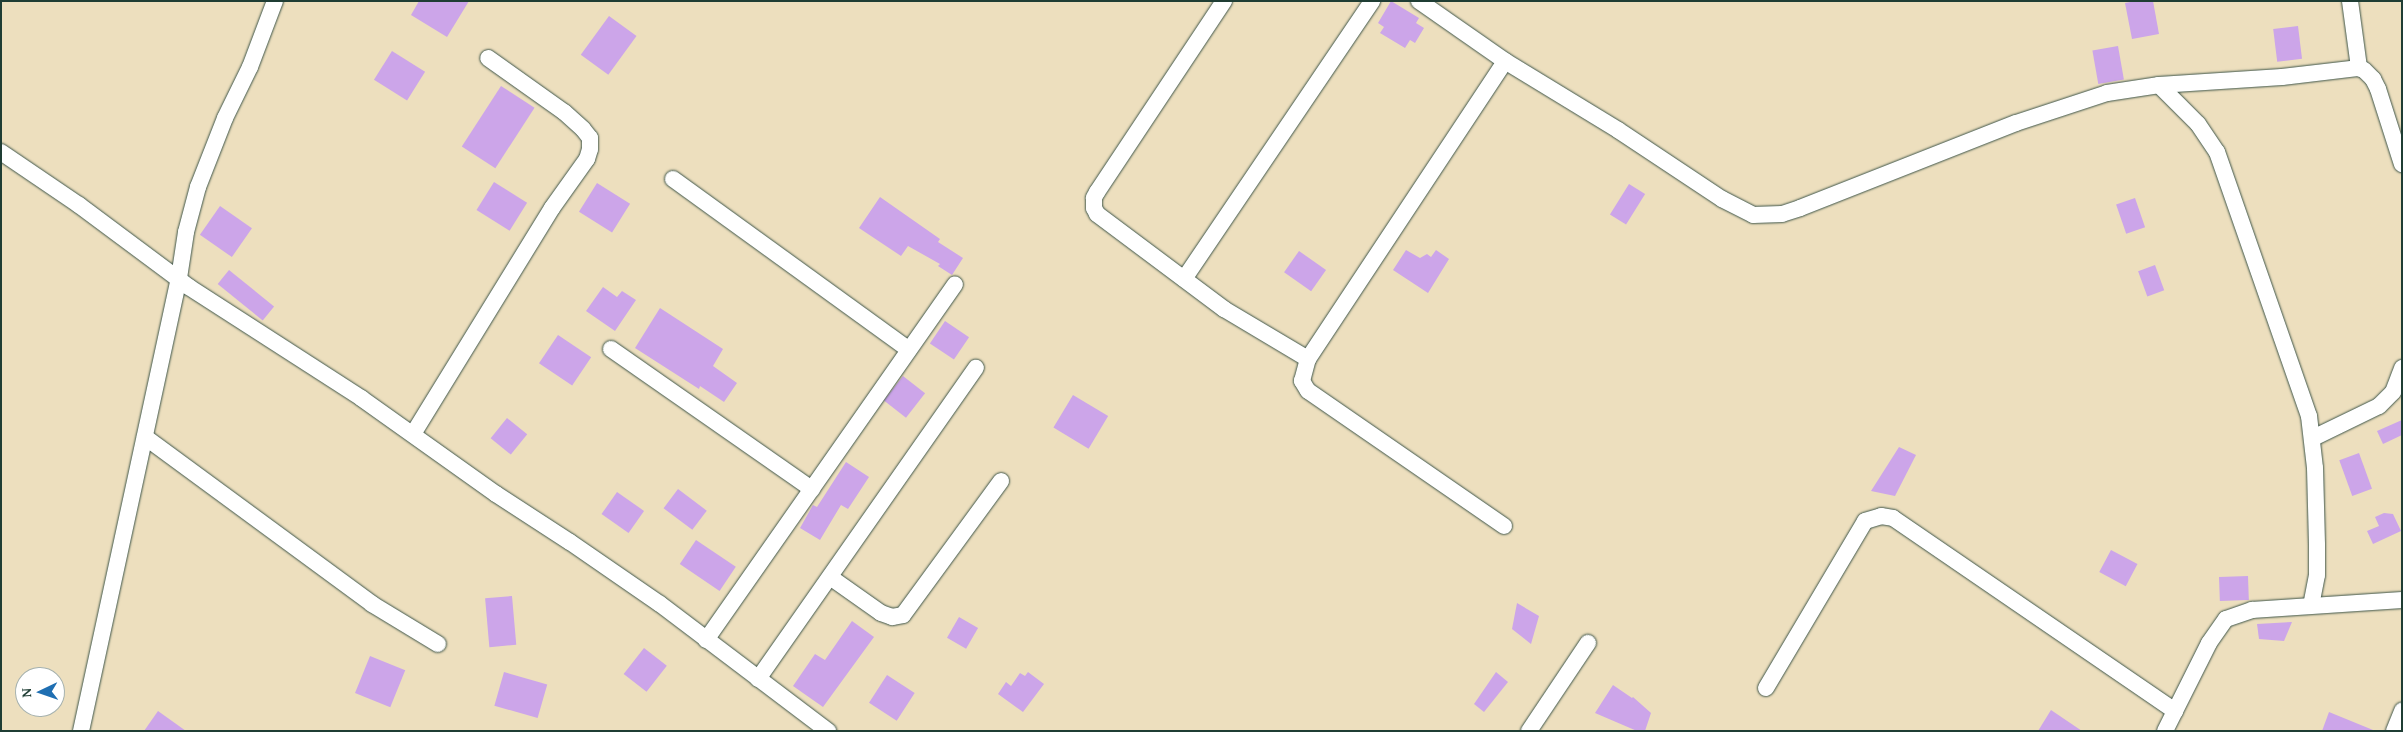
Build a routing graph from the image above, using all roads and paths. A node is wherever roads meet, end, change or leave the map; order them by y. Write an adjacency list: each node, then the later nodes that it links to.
1 (275, 1): 13 (street)
2 (1224, 1): 14 (street)
3 (1372, 1): 14 (street)
4 (1419, 1): 7 (street)
5 (2350, 1): 8 (street)
6 (488, 58): 21 (street)
7 (1505, 61): 9 (street); 18 (street)
8 (2359, 68): 9 (street); 11 (street)
9 (2159, 85): 23 (street)
10 (1, 152): 13 (street)
11 (2402, 164)
12 (673, 179): 17 (street)
13 (179, 278): 21 (street); 22 (street)
14 (1184, 279): 18 (street)
15 (955, 284): 17 (street)
16 (611, 349): 25 (street)
17 (909, 350): 25 (street)
18 (1308, 359): 26 (street)
19 (976, 368): 27 (street)
20 (2402, 368): 23 (street)
21 (412, 434): 30 (street)
22 (145, 437): 32 (street); 37 (street)
23 (2313, 438): 29 (street)
24 (1001, 481): 27 (street)
25 (812, 489): 30 (street)
26 (1504, 526)
27 (830, 577): 33 (street)
28 (2402, 600): 29 (street)
29 (2311, 605): 35 (street)
30 (706, 640): 33 (street)
31 (1588, 643): 39 (street)
32 (438, 644)
33 (758, 679): 38 (street)
34 (1766, 688): 35 (street)
35 (2175, 711): 40 (street)
36 (2402, 711): 41 (street)
37 (81, 731)
38 (828, 731)
39 (1529, 731)
40 (2165, 731)
41 (2394, 731)

